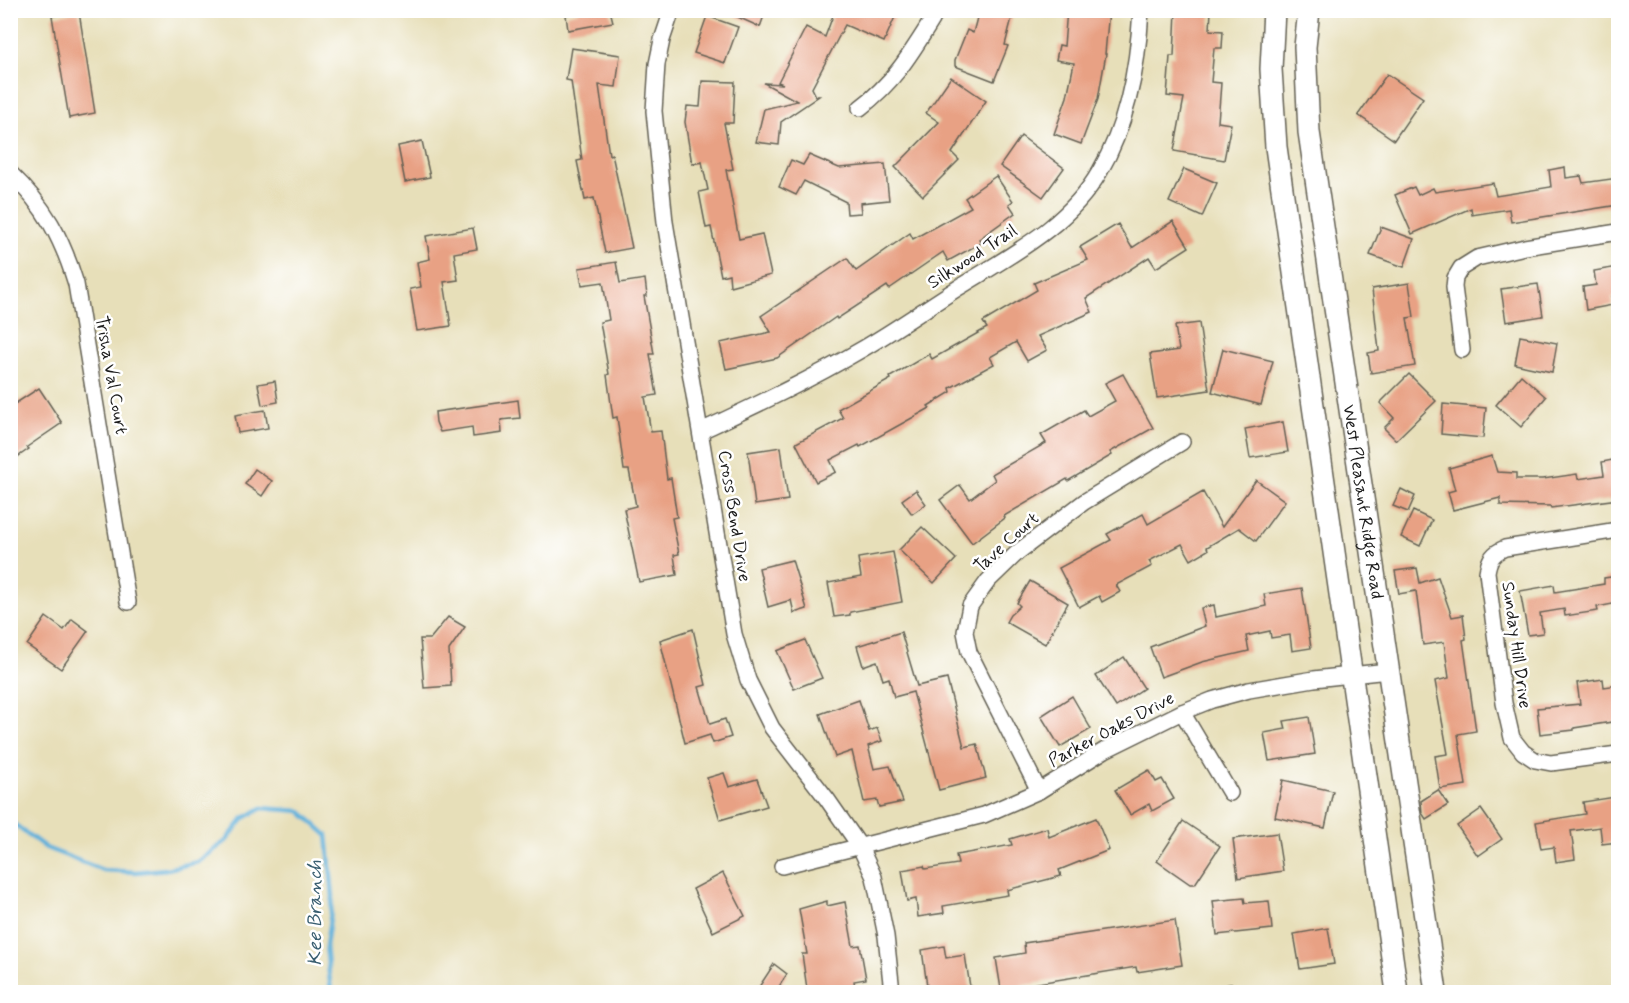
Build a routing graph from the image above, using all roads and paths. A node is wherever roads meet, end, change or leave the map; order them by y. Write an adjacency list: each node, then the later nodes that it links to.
1 (672, 10): 10 (street, Cross Bend Drive)
2 (936, 10): 6 (street)
3 (1141, 10): 10 (street, Silkwood Trail)
4 (1274, 10): 15 (main road, West Pleasant Ridge Road)
5 (1309, 10): 14 (main road, West Pleasant Ridge Road)
6 (860, 108)
7 (10, 173): 13 (street, Trisha Val Court)
8 (1618, 232): 9 (street)
9 (1462, 350)
10 (701, 431): 20 (street, Cross Bend Drive)
11 (1182, 441): 18 (street, Tave Court)
12 (1618, 530): 17 (street, Sunday Hill Drive)
13 (128, 602)
14 (1388, 671): 15 (street, Parker Oaks Drive); 24 (main road, West Pleasant Ridge Road)
15 (1351, 675): 16 (street, Parker Oaks Drive); 23 (main road, West Pleasant Ridge Road)
16 (1182, 712): 18 (street, Parker Oaks Drive); 19 (street)
17 (1618, 754)
18 (1038, 791): 20 (street, Parker Oaks Drive)
19 (1230, 793)
20 (859, 845): 21 (street, Parker Oaks Drive); 22 (street, Cross Bend Drive)
21 (782, 866)
22 (892, 993)
23 (1397, 993)
24 (1436, 993)

